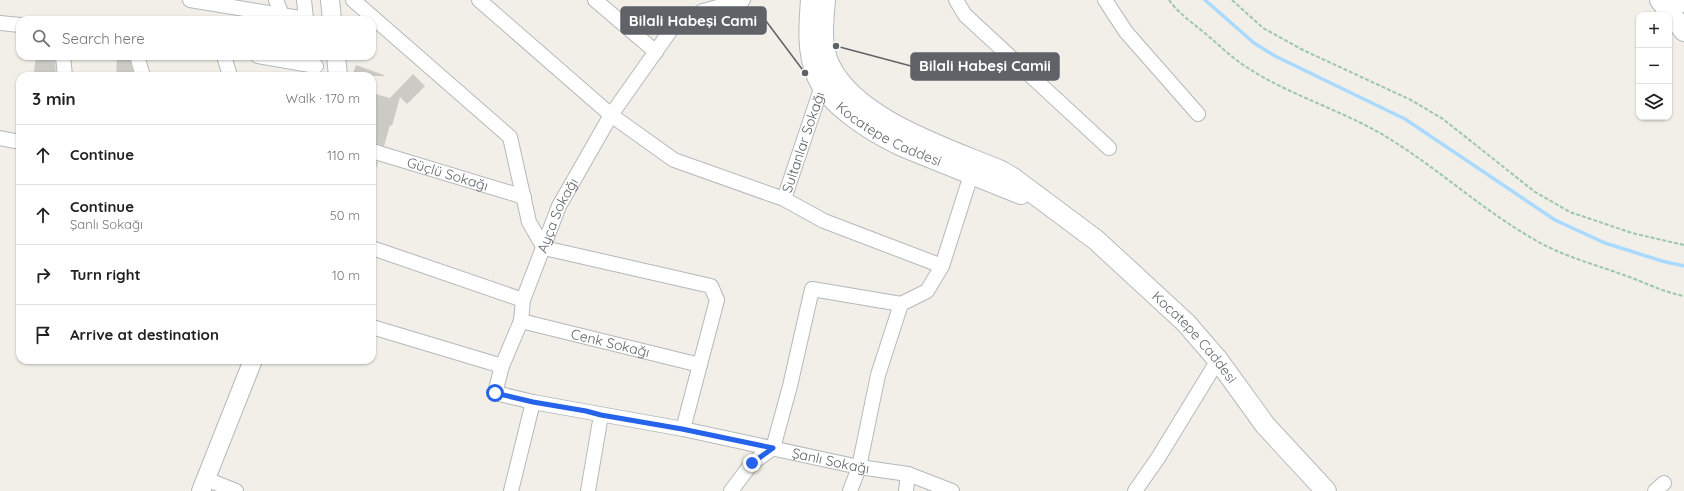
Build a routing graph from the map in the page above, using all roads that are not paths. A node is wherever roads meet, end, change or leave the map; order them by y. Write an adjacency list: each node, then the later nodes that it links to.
1 (190, 0): 15 (street)
2 (276, 0): 16 (street)
3 (304, 0): 18 (street)
4 (330, 0): 19 (street)
5 (353, 0): 20 (street)
6 (479, 0): 39 (street)
7 (595, 0): 25 (street)
8 (743, 0): 14 (street, Ayça Sokağı)
9 (811, 0): 37 (main road, Kocatepe Caddesi)
10 (825, 0): 32 (main road, Kocatepe Caddesi)
11 (956, 0): 42 (street)
12 (1105, 0): 38 (street)
13 (1660, 0): 24 (main road)
14 (726, 2): 25 (street, Ayça Sokağı)
15 (220, 3): 16 (street)
16 (282, 15): 17 (street)
17 (287, 16)
18 (306, 16)
19 (332, 16)
20 (371, 16)
21 (376, 20): 45 (street)
22 (0, 23): 23 (street)
23 (16, 25)
24 (1684, 31)
25 (656, 52): 39 (street, Ayça Sokağı)
26 (63, 60): 33 (street)
27 (138, 60): 34 (street)
28 (225, 60): 35 (street)
29 (281, 60): 31 (street)
30 (336, 60): 36 (street)
31 (316, 66)
32 (830, 66): 37 (main road); 44 (main road, Kocatepe Caddesi)
33 (65, 72)
34 (142, 72)
35 (229, 72)
36 (338, 72)
37 (822, 86): 44 (main road, Kocatepe Caddesi); 46 (street, Sultanlar Sokağı)
38 (1198, 114)
39 (611, 115): 46 (street); 47 (street, Ayça Sokağı)
40 (0, 138): 41 (street)
41 (16, 141)
42 (1110, 148)
43 (376, 152): 45 (street, Güçlü Sokağı)
44 (974, 168): 49 (street); 54 (main road, Kocatepe Caddesi)
45 (524, 197): 47 (street)
46 (784, 199): 49 (street)
47 (544, 248): 50 (street, Ayça Sokağı); 56 (street)
48 (376, 249): 50 (street)
49 (942, 266): 51 (street)
50 (523, 300): 52 (street, Ayça Sokağı)
51 (901, 304): 61 (street); 62 (street)
52 (521, 321): 56 (street, Cenk Sokağı); 57 (street, Ayça Sokağı)
53 (376, 328): 57 (street)
54 (1218, 360): 72 (street); 73 (main road, Kocatepe Caddesi)
55 (251, 364): 64 (street)
56 (700, 365): 60 (street)
57 (502, 366): 58 (street, Ayça Sokağı)
58 (533, 402): 59 (street, Şanlı Sokağı); 66 (street)
59 (601, 415): 60 (street, Şanlı Sokağı); 67 (street)
60 (682, 429): 61 (street, Şanlı Sokağı)
61 (773, 448): 62 (street, Şanlı Sokağı); 68 (street)
62 (859, 467): 63 (street, Şanlı Sokağı); 69 (street)
63 (908, 474): 70 (street); 71 (street, Şanlı Sokağı)
64 (204, 485): 65 (street)
65 (236, 491)
66 (511, 491)
67 (588, 491)
68 (731, 491)
69 (850, 491)
70 (906, 491)
71 (952, 491)
72 (1135, 491)
73 (1326, 491)

